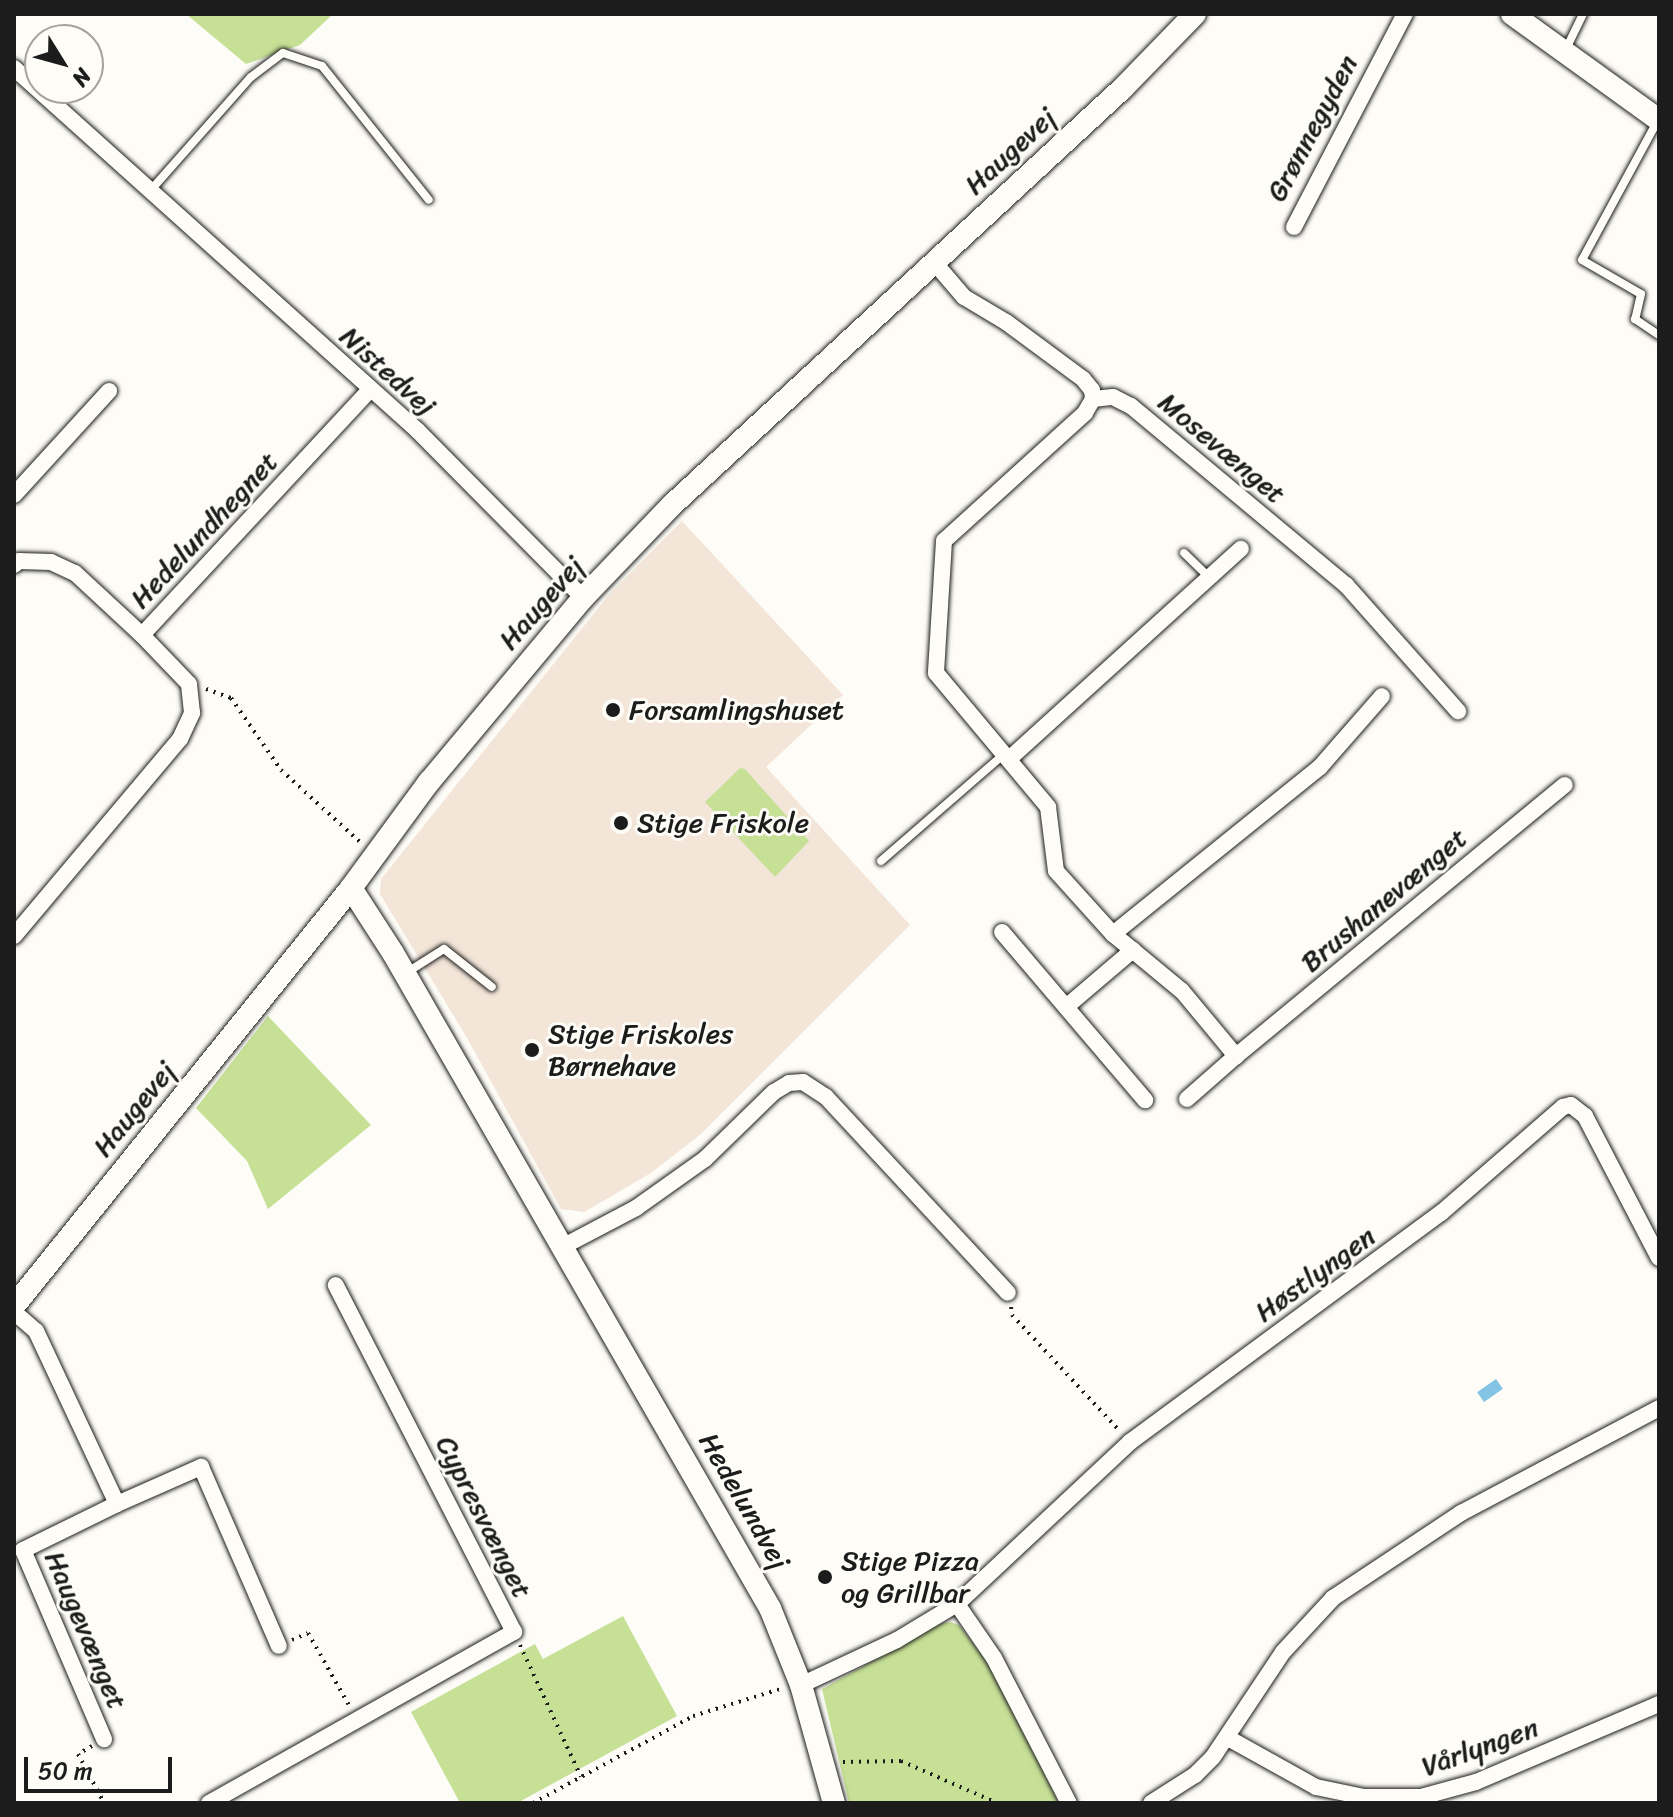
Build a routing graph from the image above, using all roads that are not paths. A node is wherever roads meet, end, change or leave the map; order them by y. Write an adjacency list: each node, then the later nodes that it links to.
1 (1195, 14): 11 (street, Haugevej)
2 (1405, 14): 10 (street, Grønnegyden)
3 (1512, 14): 5 (street)
4 (1583, 14): 5 (lane)
5 (1565, 52): 7 (street)
6 (14, 68): 8 (street, Nistedvej)
7 (1658, 119): 12 (lane)
8 (150, 191): 9 (lane); 13 (street, Nistedvej)
9 (429, 200)
10 (1294, 227)
11 (934, 262): 15 (street); 21 (street, Haugevej)
12 (1659, 335)
13 (370, 390): 21 (street, Nistedvej); 22 (street, Hedelundhegnet)
14 (109, 391): 16 (street)
15 (1093, 399): 24 (street, Mosevænget); 25 (street)
16 (14, 495)
17 (1241, 549): 20 (street)
18 (1184, 553): 20 (lane)
19 (16, 558): 22 (street)
20 (1210, 578): 25 (street)
21 (583, 598): 28 (street, Haugevej)
22 (142, 635): 31 (street, Hedelundhegnet)
23 (1382, 696): 30 (street)
24 (1458, 711)
25 (1007, 756): 27 (lane); 30 (street)
26 (1565, 785): 36 (street, Brushanevænget)
27 (881, 861)
28 (351, 888): 33 (street, Hedelundvej); 43 (street, Haugevej)
29 (1002, 932): 35 (street)
30 (1113, 934): 32 (street)
31 (14, 936)
32 (1133, 950): 35 (street); 36 (street)
33 (405, 973): 34 (lane); 39 (street, Hedelundvej)
34 (492, 987)
35 (1066, 1007): 38 (street)
36 (1236, 1056): 37 (street, Brushanevænget)
37 (1187, 1099)
38 (1145, 1100)
39 (562, 1247): 42 (street); 48 (street, Hedelundvej)
40 (1659, 1258): 46 (street, Høstlyngen)
41 (336, 1285): 52 (street, Cypresvænget)
42 (1008, 1293)
43 (14, 1309): 45 (street)
44 (1659, 1408): 50 (street)
45 (117, 1504): 47 (street, Haugevænget); 51 (street, Haugevænget)
46 (957, 1604): 48 (street, Høstlyngen); 54 (street)
47 (279, 1646)
48 (801, 1685): 53 (street, Hedelundvej)
49 (1659, 1704): 50 (street, Vårlyngen)
50 (1228, 1738): 55 (street)
51 (104, 1739)
52 (209, 1803)
53 (834, 1803)
54 (1069, 1803)
55 (1151, 1803)

